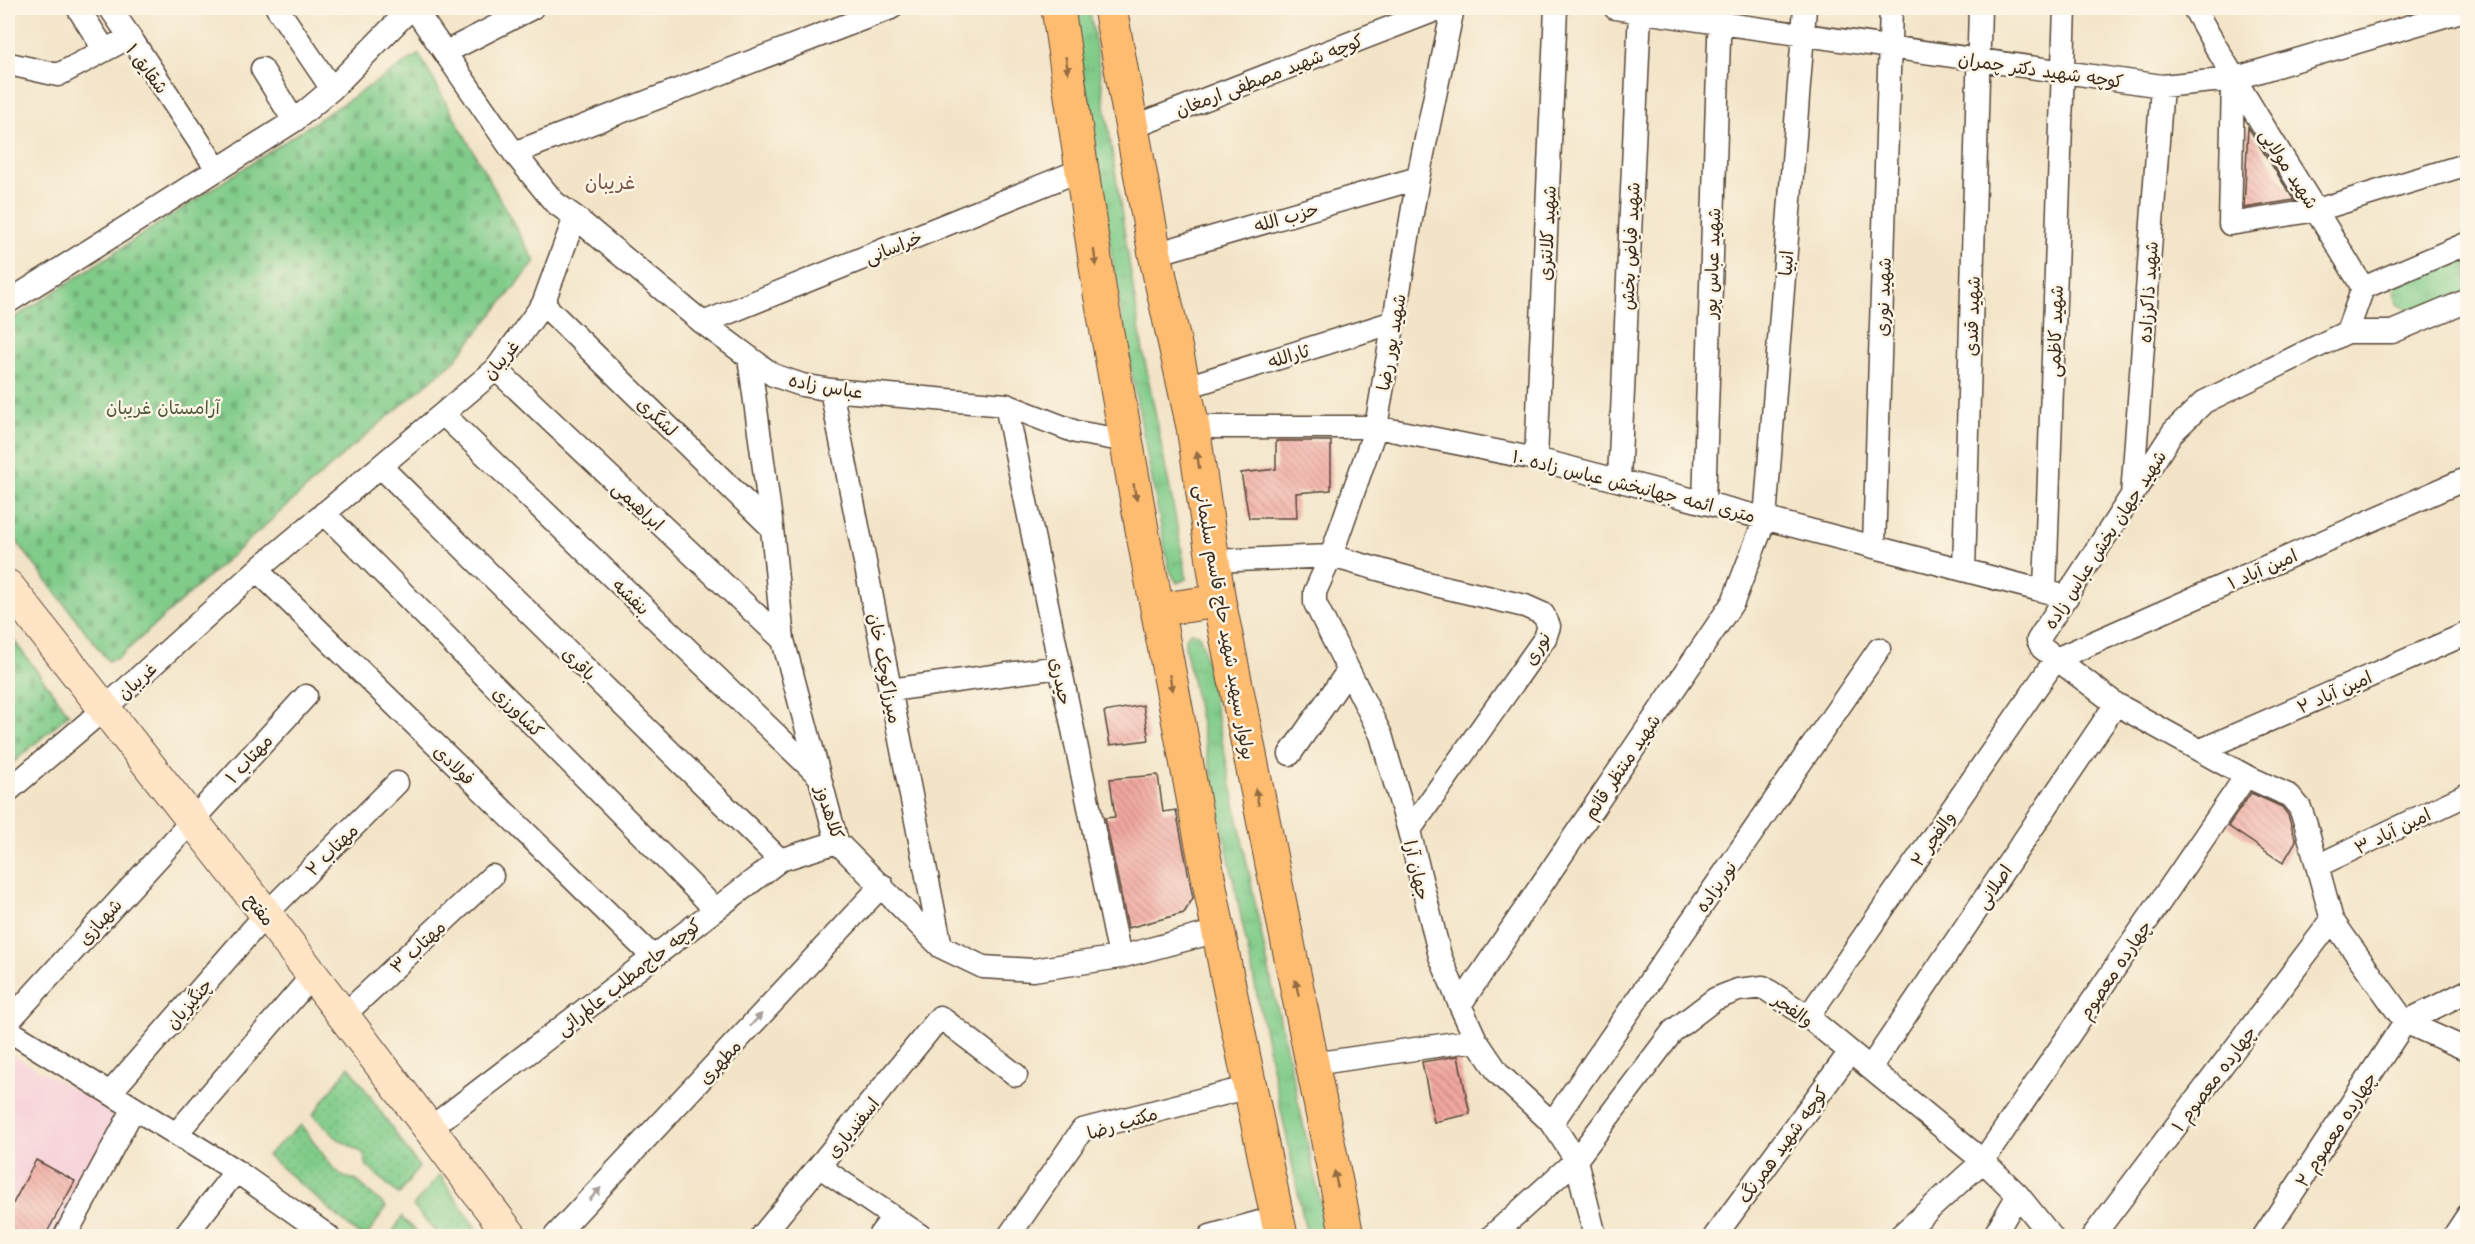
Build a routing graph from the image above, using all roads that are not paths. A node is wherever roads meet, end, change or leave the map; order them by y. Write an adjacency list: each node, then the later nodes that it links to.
1 (78, 8): 24 (street)
2 (110, 8): 22 (street)
3 (277, 8): 32 (street)
4 (412, 8): 25 (street); 32 (street)
5 (532, 8): 25 (street)
6 (891, 8): 35 (street)
7 (1058, 8): 38 (main road, one-way to 38)
8 (1110, 8): 34 (main road, بولوار سپهبد شهید حاج قاسم سلیمانی)
9 (1441, 8): 34 (street, کوچه شهید مصطفی ارمغان)
10 (1453, 8): 39 (street, شهید پور رضا)
11 (1556, 8): 60 (street, شهید کلانتری)
12 (1615, 8): 18 (street, کوچه شهید دکتر چمران)
13 (1804, 8): 21 (street, انبیا)
14 (1891, 8): 23 (street)
15 (1980, 8): 26 (street, شهید قندی)
16 (2066, 8): 29 (street, شهید کاظمی)
17 (2194, 8): 30 (street, شهید مولایی)
18 (1640, 11): 20 (street, کوچه شهید دکتر چمران); 63 (street, شهید فیاض بخش)
19 (2464, 11): 30 (street, کوچه شهید دکتر چمران)
20 (1719, 16): 21 (street, کوچه شهید دکتر چمران); 65 (street, شهید عباس پور)
21 (1803, 33): 23 (street, کوچه شهید دکتر چمران); 67 (street, انبیا)
22 (130, 37): 24 (street, شقایق ۱); 37 (street, شقایق ۱)
23 (1890, 48): 26 (street, کوچه شهید دکتر چمران); 69 (street, شهید نوری)
24 (104, 49): 27 (street, شقایق ۱)
25 (446, 52): 35 (street)
26 (1978, 61): 29 (street, کوچه شهید دکتر چمران); 73 (street, شهید قندی)
27 (14, 65)
28 (262, 69): 33 (street)
29 (2063, 71): 31 (street, کوچه شهید دکتر چمران); 75 (street, شهید کاظمی)
30 (2233, 80): 31 (street, کوچه شهید دکتر چمران); 40 (street, شهید مولایی); 40 (street)
31 (2162, 86): 64 (street, شهید ذاکرزاده)
32 (332, 88): 33 (street)
33 (294, 121): 37 (street)
34 (1131, 128): 43 (main road, بولوار سپهبد شهید حاج قاسم سلیمانی)
35 (514, 153): 41 (street)
36 (2468, 164): 40 (street)
37 (217, 169): 46 (street)
38 (1083, 169): 49 (street, خراسانی); 59 (main road, one-way to 59)
39 (1418, 178): 43 (street, حزب الله); 48 (street, شهید پور رضا)
40 (2318, 210): 44 (street, شهید مولایی)
41 (574, 217): 47 (street, غریبان); 49 (street, عباس زاده)
42 (2468, 243): 44 (street)
43 (1155, 254): 53 (main road, بولوار سپهبد شهید حاج قاسم سلیمانی)
44 (2363, 288): 50 (street)
45 (2468, 300): 50 (street, شهید جهان بخش عباس زاده)
46 (8, 302)
47 (543, 304): 52 (street, غریبان); 68 (street, لشگری)
48 (1394, 322): 53 (street, ثارالله); 58 (street, شهید پور رضا)
49 (703, 323): 51 (street, عباس زاده)
50 (2347, 332): 64 (street, شهید جهان بخش عباس زاده)
51 (749, 357): 54 (street, عباس زاده); 68 (street, کلاهدوز)
52 (496, 369): 56 (street, غریبان); 80 (street, ابراهیمی)
53 (1183, 388): 57 (main road, بولوار سپهبد شهید حاج قاسم سلیمانی)
54 (831, 390): 55 (street, عباس زاده); 85 (street, میرزاکوچک خان)
55 (1006, 405): 59 (street, عباس زاده); 83 (street, حیدری)
56 (444, 415): 61 (street, غریبان); 91 (street, بنفشه)
57 (1193, 427): 58 (street, ۱۰ متری ائمه جهانبخش عباس زاده); 71 (main road, بولوار سپهبد شهید حاج قاسم سلیمانی, one-way to 57)
58 (1376, 427): 60 (street, ۱۰ متری ائمه جهانبخش عباس زاده); 70 (street, شهید پور رضا)
59 (1127, 441): 78 (main road, one-way to 78)
60 (1536, 459): 63 (street, ۱۰ متری ائمه جهانبخش عباس زاده)
61 (381, 467): 66 (street, غریبان); 99 (street, باقری)
62 (2468, 478): 82 (street, ۱ امین آباد)
63 (1619, 480): 65 (street, ۱۰ متری ائمه جهانبخش عباس زاده)
64 (2132, 497): 76 (street, شهید جهان بخش عباس زاده)
65 (1704, 502): 67 (street, ۱۰ متری ائمه جهانبخش عباس زاده)
66 (324, 513): 72 (street, غریبان); 103 (street, کشاورزی)
67 (1766, 519): 69 (street, ۱۰ متری ائمه جهانبخش عباس زاده); 112 (street, شهید منتظر قائم)
68 (772, 528): 80 (street, کلاهدوز)
69 (1874, 547): 73 (street, ۱۰ متری ائمه جهانبخش عباس زاده)
70 (1331, 556): 71 (street); 84 (street, جهان آرا); 97 (street, نوری)
71 (1213, 561): 77 (main road, بولوار سپهبد شهید حاج قاسم سلیمانی)
72 (257, 570): 88 (street, غریبان); 108 (street, فولادی)
73 (1964, 570): 75 (street, ۱۰ متری ائمه جهانبخش عباس زاده)
74 (8, 586): 88 (main road, مفتح)
75 (2045, 591): 76 (street, ۱۰ متری ائمه جهانبخش عباس زاده)
76 (2067, 597): 82 (street, شهید جهان بخش عباس زاده)
77 (1219, 601): 78 (main road); 121 (main road, بولوار سپهبد شهید حاج قاسم سلیمانی, one-way to 77)
78 (1157, 610): 106 (main road, one-way to 106)
79 (2468, 633): 89 (street, ۲ امین آباد)
80 (783, 640): 91 (street, کلاهدوز)
81 (1879, 650): 127 (street, نوریزاده)
82 (2056, 659): 87 (street, شهید جهان بخش عباس زاده); 114 (street, والفجر ۲)
83 (1059, 667): 85 (street); 109 (street, حیدری)
84 (1348, 671): 90 (street); 97 (street, جهان آرا)
85 (890, 690): 107 (street, میرزاکوچک خان)
86 (306, 696): 96 (street, مهتاب ۱)
87 (2116, 704): 89 (street, شهید جهان بخش عباس زاده); 122 (street, اصلانی)
88 (104, 709): 94 (street, غریبان); 96 (main road, مفتح)
89 (2201, 750): 92 (street, شهید جهان بخش عباس زاده)
90 (1290, 754)
91 (819, 776): 98 (street, کلاهدوز)
92 (2246, 776): 100 (street, شهید جهان بخش عباس زاده); 131 (street, چهارده معصوم)
93 (397, 783): 104 (street, مهتاب ۲)
94 (8, 791)
95 (2468, 794): 100 (street, ۳ امین آباد)
96 (190, 820): 104 (main road, مفتح); 115 (street, شهبازی)
97 (1409, 831): 112 (street, جهان آرا)
98 (837, 842): 99 (street, کوچه حاج‌مطلب عالم‌رائی); 102 (street, کلاهدوز)
99 (780, 860): 103 (street, کوچه حاج‌مطلب عالم‌رائی)
100 (2317, 866): 105 (street, شهید جهان بخش عباس زاده)
101 (492, 876): 113 (street, مهتاب ۳)
102 (882, 885): 107 (street, کلاهدوز); 142 (street, مطهری, one-way to 102)
103 (715, 909): 108 (street, کوچه حاج‌مطلب عالم‌رائی)
104 (266, 914): 110 (main road, مفتح); 125 (street, چنگیزیان)
105 (2332, 920): 116 (street, شهید جهان بخش عباس زاده); 155 (street, چهارده معصوم ۱)
106 (1218, 931): 109 (street, کلاهدوز); 124 (main road)
107 (941, 947): 109 (street, کلاهدوز)
108 (653, 957): 128 (street, کوچه حاج‌مطلب عالم‌رائی)
109 (1120, 957)
110 (312, 976): 113 (main road, مفتح); 129 (street)
111 (2468, 991): 116 (street)
112 (1460, 1005): 118 (street, جهان آرا)
113 (343, 1016): 128 (main road, مفتح)
114 (1808, 1017): 120 (street, والفجر); 130 (street, والفجر)
115 (8, 1022)
116 (2405, 1022): 119 (street); 156 (street, چهارده معصوم ۲)
117 (8, 1030): 125 (street)
118 (1476, 1040): 121 (street); 127 (street, جهان آرا)
119 (2468, 1050)
120 (1850, 1052): 122 (street, والفجر); 151 (street, کوچه شهید همرنگ)
121 (1313, 1064): 148 (main road, بولوار سپهبد شهید حاج قاسم سلیمانی, one-way to 121)
122 (1870, 1068): 131 (street, والفجر)
123 (1016, 1075): 132 (street, اسفندیاری)
124 (1250, 1087): 137 (main road); 146 (street, مکتب رضا)
125 (110, 1093): 126 (street)
126 (134, 1108): 129 (street); 138 (street)
127 (1552, 1123): 130 (street, جهان آرا)
128 (429, 1129): 141 (main road, مفتح)
129 (177, 1134): 133 (street)
130 (1576, 1160): 149 (street, والفجر); 150 (street, جهان آرا)
131 (1983, 1161): 134 (street, والفجر); 152 (street, چهارده معصوم)
132 (820, 1167): 136 (street); 143 (street, اسفندیاری)
133 (236, 1171): 139 (street); 140 (street)
134 (2018, 1195): 153 (street); 154 (street, والفجر)
135 (2468, 1215): 157 (street)
136 (893, 1217): 144 (street); 145 (street)
137 (1279, 1227): 147 (street)
138 (65, 1236)
139 (185, 1236)
140 (328, 1236)
141 (511, 1236)
142 (555, 1236)
143 (762, 1236)
144 (879, 1236)
145 (921, 1236)
146 (1009, 1236)
147 (1210, 1236)
148 (1347, 1236)
149 (1492, 1236)
150 (1595, 1236)
151 (1715, 1236)
152 (1900, 1236)
153 (1994, 1236)
154 (2051, 1236)
155 (2093, 1236)
156 (2264, 1236)
157 (2454, 1236)

